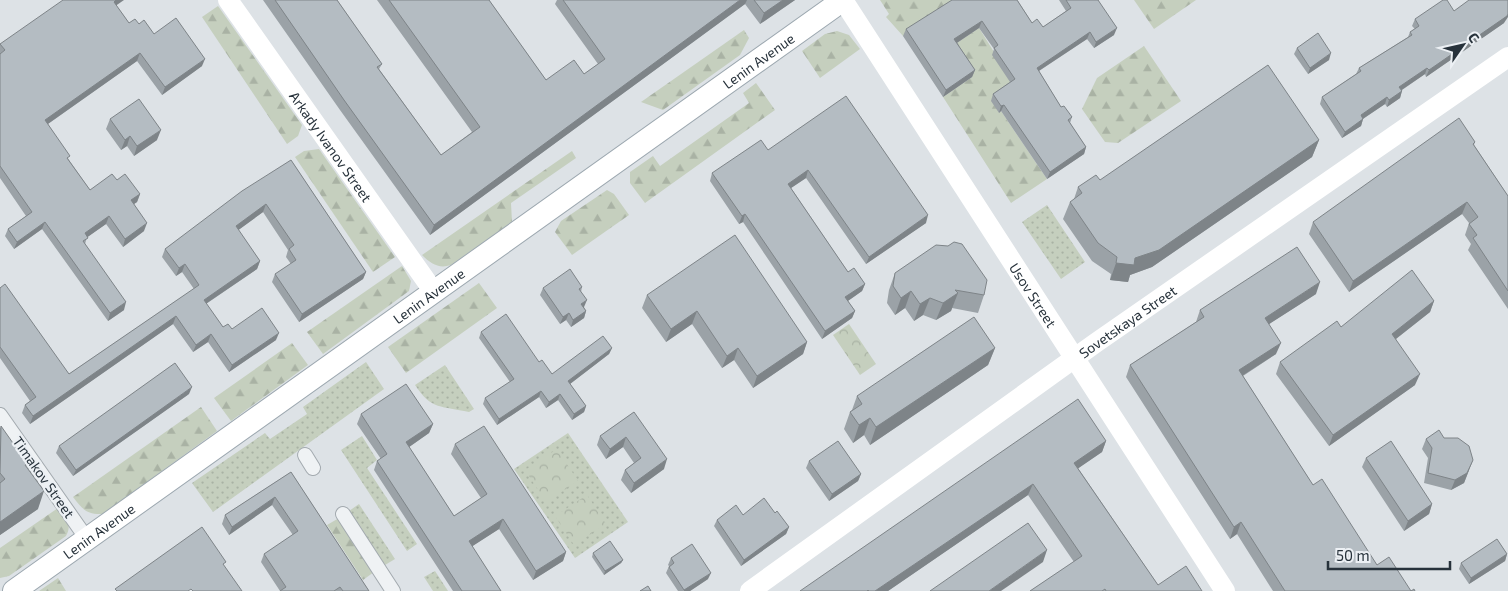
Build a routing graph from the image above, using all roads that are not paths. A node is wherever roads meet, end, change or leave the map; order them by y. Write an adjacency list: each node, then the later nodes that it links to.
1 (228, 0): 4 (street, Arkady Ivanov Street)
2 (843, 0): 4 (main road, Lenin Avenue); 5 (street, Usov Street)
3 (1508, 56): 5 (street, Sovetskaya Street)
4 (434, 292): 10 (main road, Lenin Avenue)
5 (1075, 358): 13 (street, Sovetskaya Street); 14 (street, Usov Street)
6 (0, 416): 10 (street, Timakov Street)
7 (305, 455): 8 (street)
8 (313, 468)
9 (343, 514): 12 (street)
10 (87, 539): 11 (main road, Lenin Avenue)
11 (14, 591)
12 (393, 591)
13 (750, 591)
14 (1224, 591)

